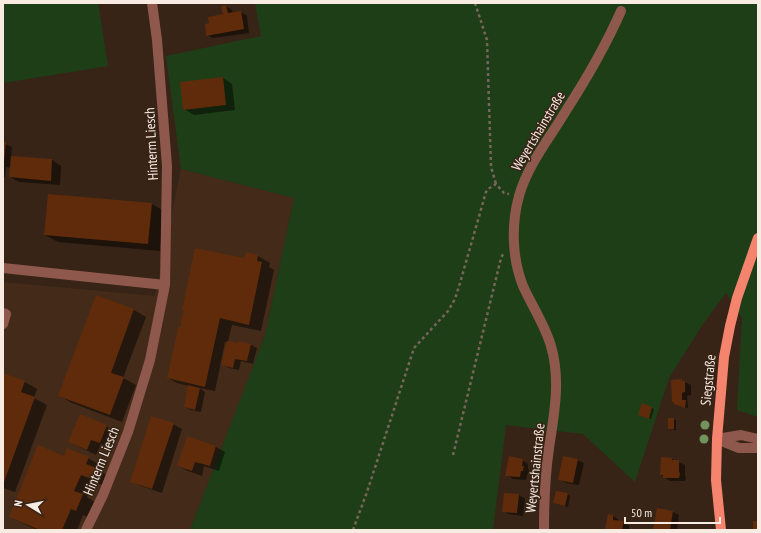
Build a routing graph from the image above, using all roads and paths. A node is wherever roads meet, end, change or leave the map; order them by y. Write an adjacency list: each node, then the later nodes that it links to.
1 (152, 3): 9 (street, Hinterm Liesch)
2 (476, 3): 4 (path)
3 (621, 11): 5 (street, Weyertshainstraße)
4 (496, 184): 5 (path); 17 (path)
5 (519, 197): 18 (street, Weyertshainstraße)
6 (758, 238): 12 (main road, Siegstraße)
7 (504, 252): 15 (path)
8 (3, 268): 9 (street)
9 (165, 285): 16 (street, Hinterm Liesch)
10 (3, 313): 11 (street)
11 (3, 324)
12 (717, 439): 13 (street); 14 (street); 19 (main road, Siegstraße)
13 (758, 439)
14 (758, 448)
15 (453, 455)
16 (86, 530)
17 (353, 530)
18 (544, 530)
19 (721, 530)

